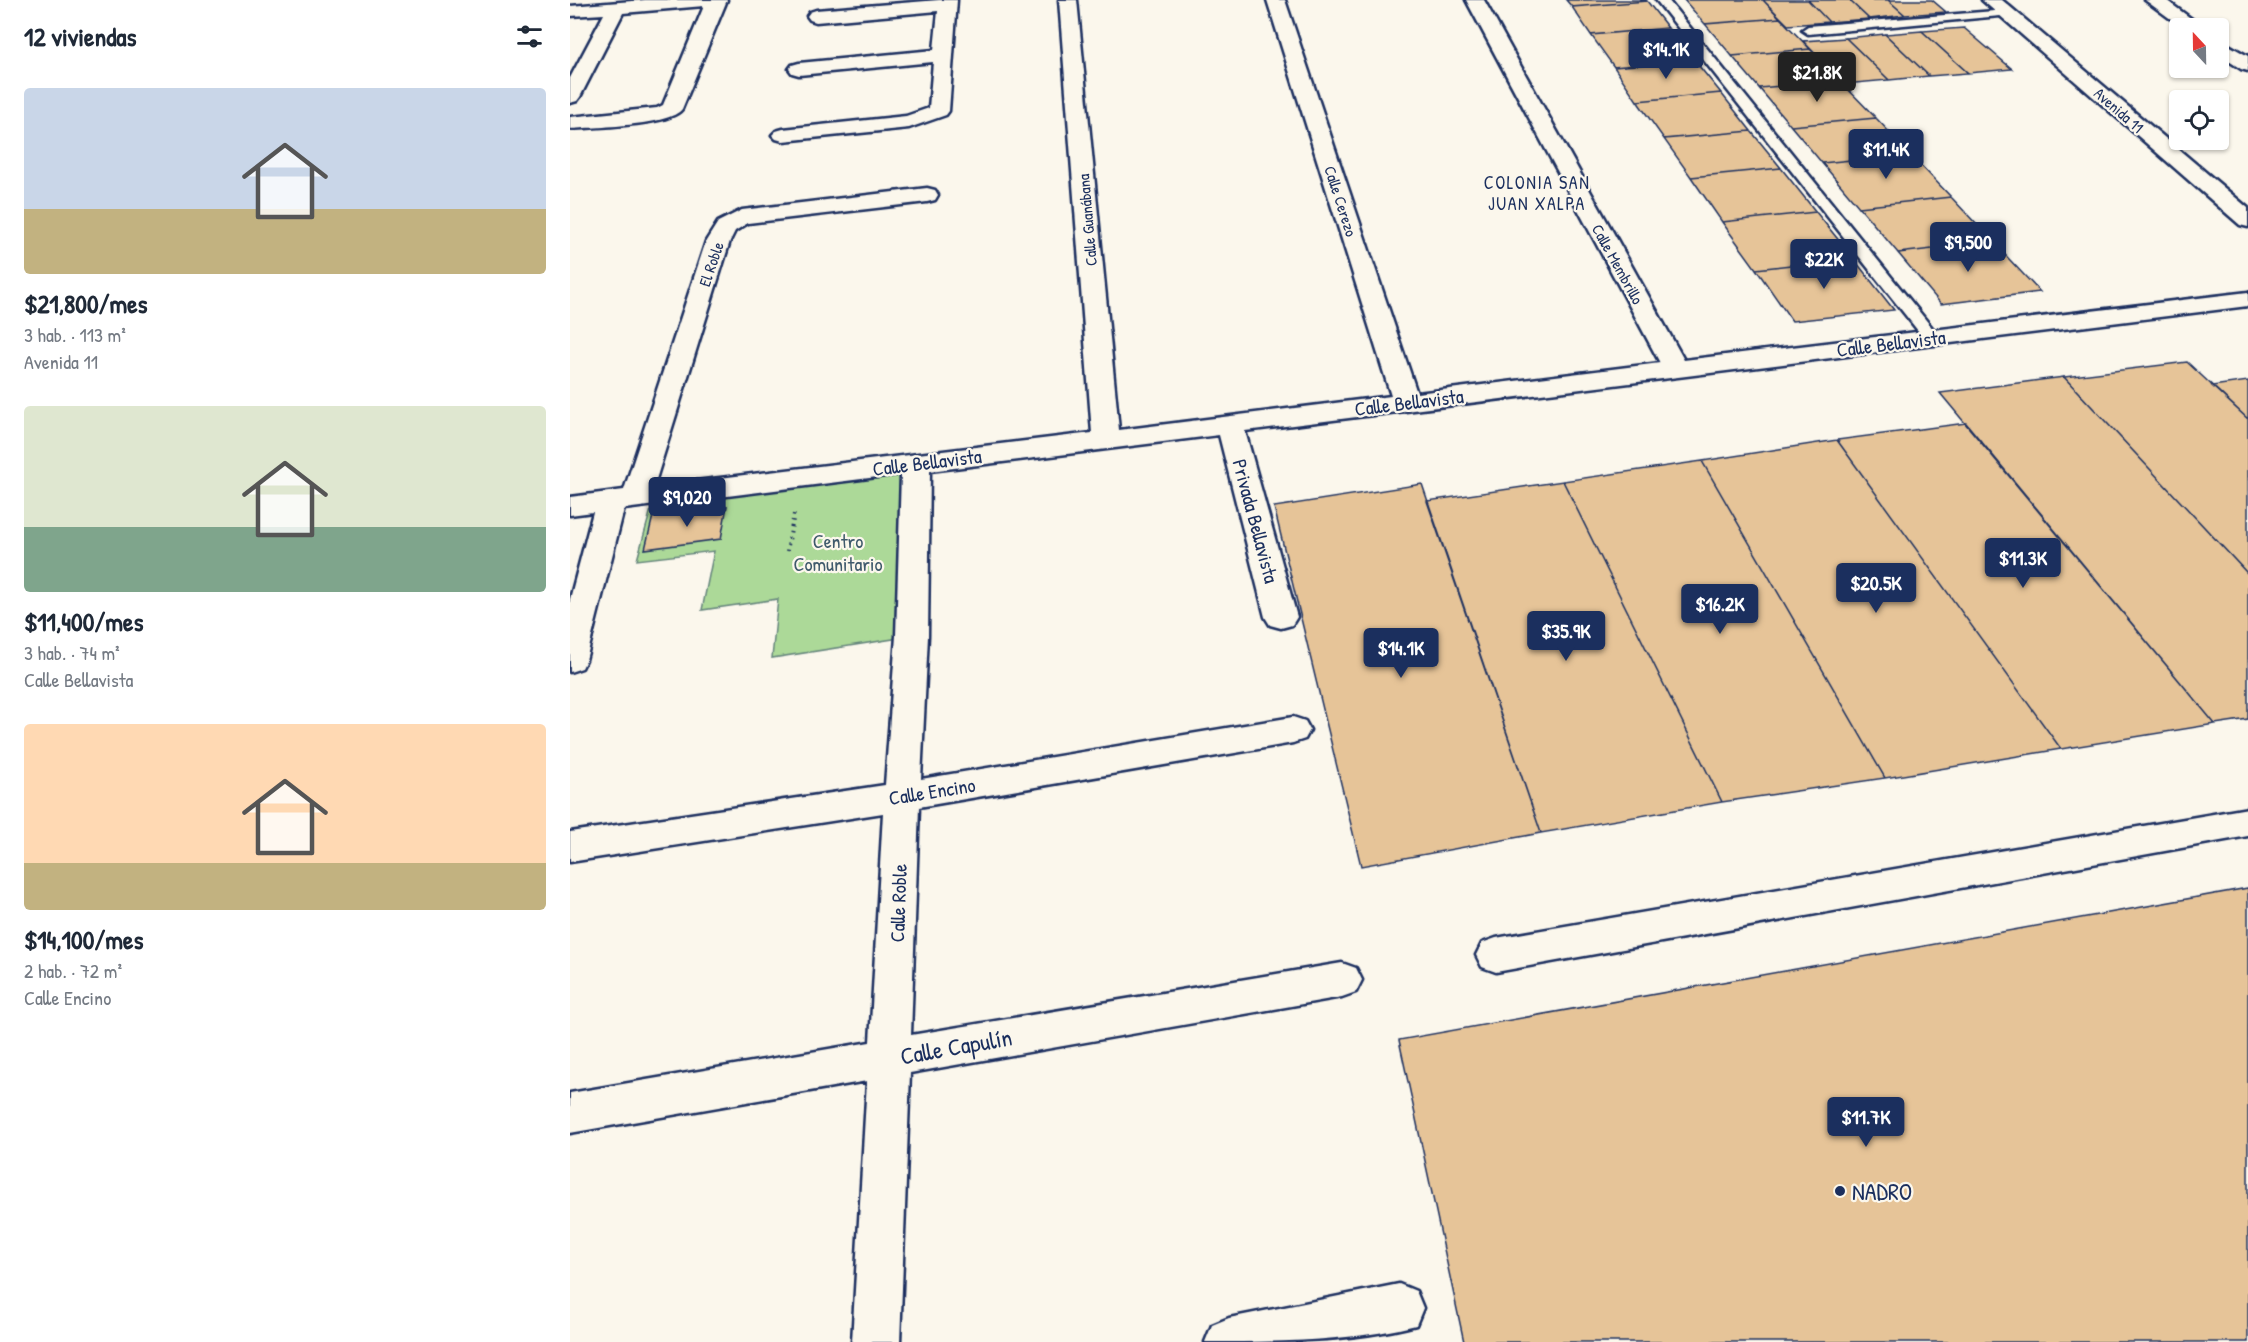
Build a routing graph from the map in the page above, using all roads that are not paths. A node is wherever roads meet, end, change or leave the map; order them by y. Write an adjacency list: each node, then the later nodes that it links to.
1 (717, 0): 9 (street); 19 (street)
2 (1068, 0): 28 (street, Calle Guanábana)
3 (1276, 0): 26 (street, Calle Cerezo)
4 (1475, 0): 25 (street, Calle Membrillo)
5 (1662, 0): 24 (lane)
6 (2154, 0): 12 (street)
7 (947, 3): 11 (street); 15 (street)
8 (1999, 6): 13 (lane); 22 (street, Avenida 11)
9 (616, 8): 10 (street); 18 (street)
10 (570, 11)
11 (816, 16)
12 (2180, 18)
13 (1808, 30)
14 (2229, 52): 16 (street)
15 (942, 56): 17 (street); 20 (street)
16 (2248, 65)
17 (799, 69)
18 (570, 97)
19 (570, 123)
20 (783, 135)
21 (927, 195): 30 (street, El Roble)
22 (2248, 220)
23 (2248, 299): 24 (street, Calle Bellavista)
24 (1932, 338): 25 (street, Calle Bellavista)
25 (1676, 369): 26 (street, Calle Bellavista)
26 (1407, 403): 27 (street, Calle Bellavista)
27 (1230, 424): 28 (street, Calle Bellavista); 32 (street, Privada Bellavista)
28 (1106, 440): 29 (street, Calle Bellavista)
29 (916, 463): 30 (street, Calle Bellavista); 35 (street, Calle Roble)
30 (623, 499): 31 (street, Calle Bellavista); 33 (street, El Roble)
31 (570, 506)
32 (1281, 617)
33 (570, 660)
34 (1293, 730): 35 (street, Calle Encino)
35 (902, 796): 37 (street, Calle Encino); 40 (street, Calle Roble)
36 (2248, 822): 38 (street)
37 (570, 847)
38 (1496, 955)
39 (1342, 980): 40 (street, Calle Capulín)
40 (891, 1057): 41 (street, Calle Capulín); 43 (street, Calle Roble)
41 (570, 1113)
42 (1399, 1308): 44 (street)
43 (876, 1342)
44 (1229, 1342)

